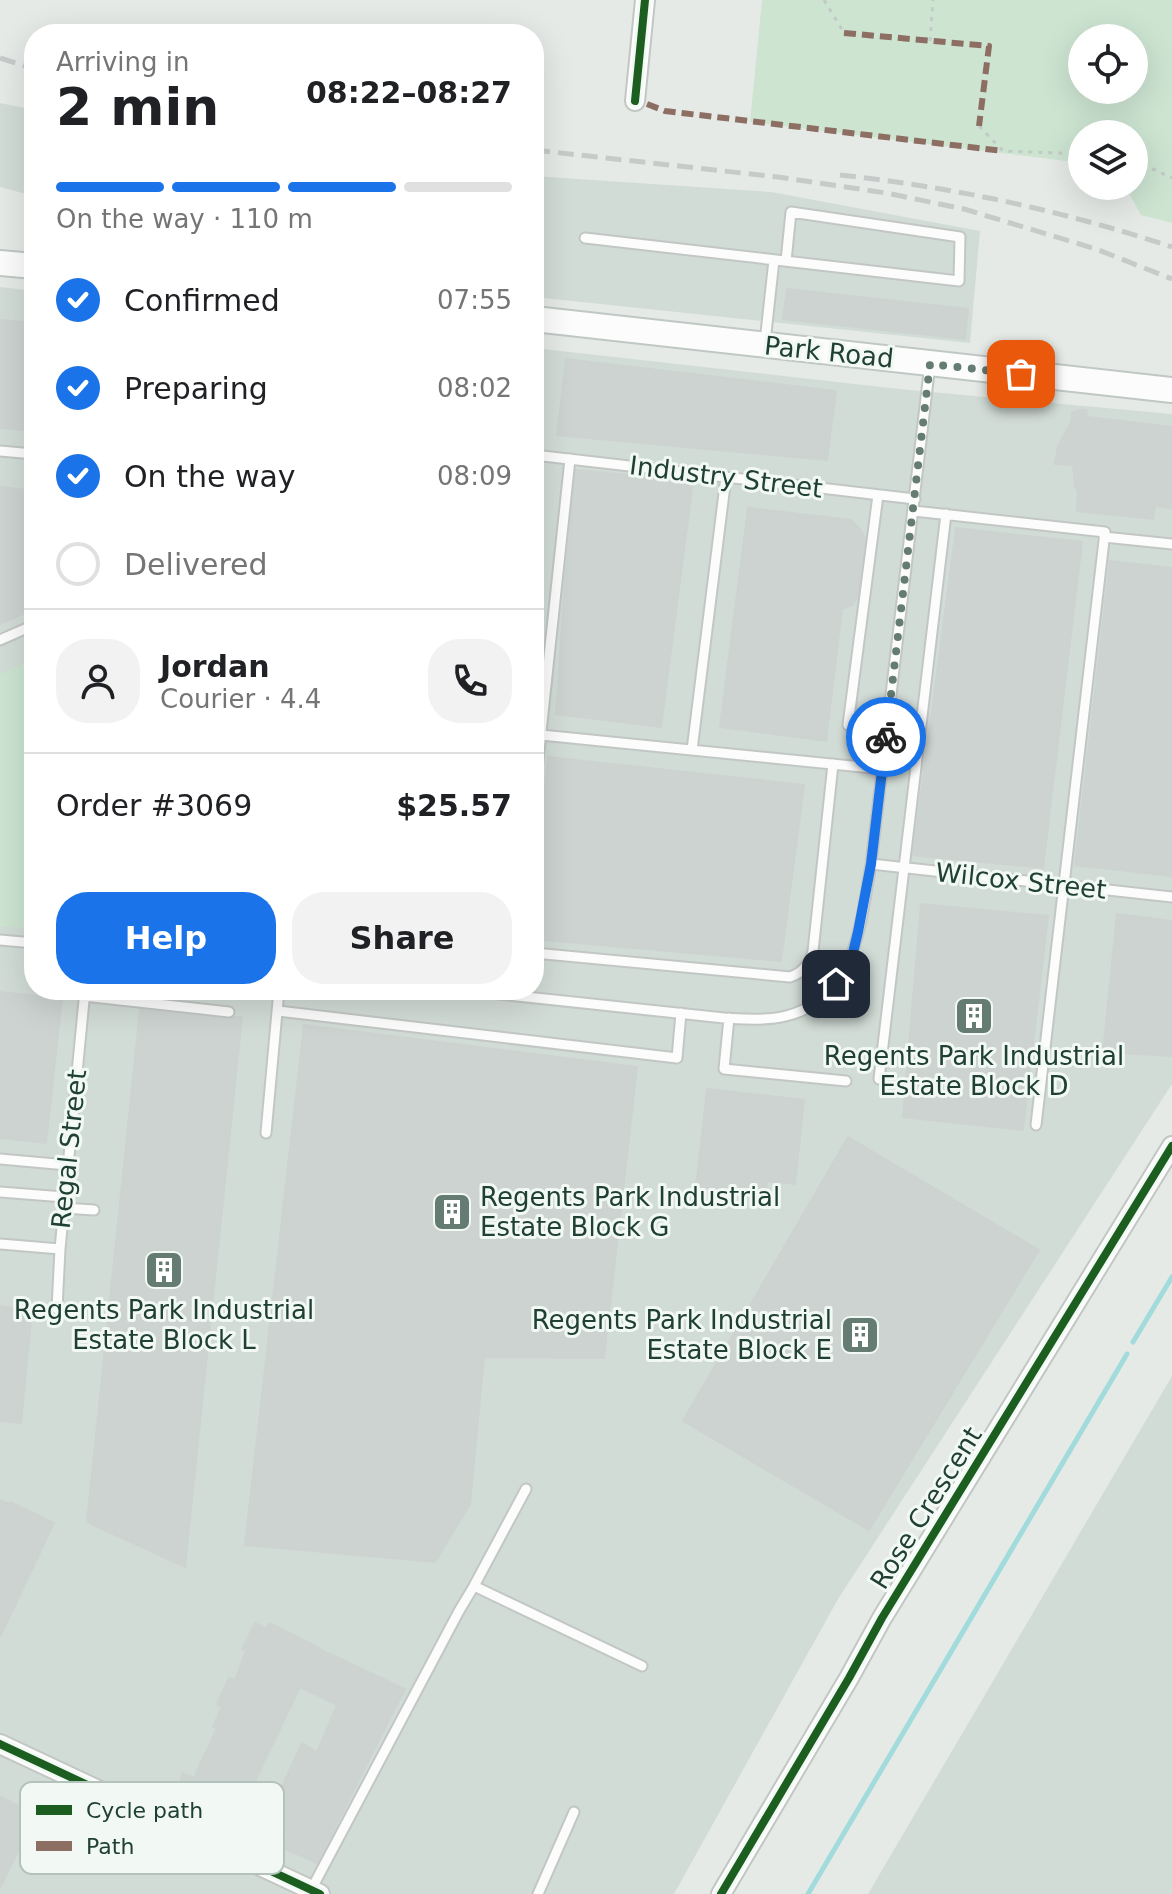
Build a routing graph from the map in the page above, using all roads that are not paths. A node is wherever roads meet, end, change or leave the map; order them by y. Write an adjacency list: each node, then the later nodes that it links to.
1 (645, 0): 2 (street)
2 (635, 101)
3 (585, 238): 4 (lane)
4 (774, 260): 5 (lane); 9 (lane)
5 (786, 261): 5 (lane)
6 (0, 263): 7 (main road)
7 (24, 265)
8 (544, 320): 9 (main road, Park Road)
9 (764, 345): 10 (main road, Park Road)
10 (930, 364): 11 (main road, Park Road); 18 (lane)
11 (1172, 390)
12 (0, 451): 13 (lane)
13 (24, 453)
14 (544, 457): 15 (lane, Industry Street)
15 (570, 459): 16 (lane, Industry Street); 25 (lane)
16 (726, 477): 17 (lane, Industry Street); 28 (lane)
17 (878, 495): 18 (lane, Industry Street); 26 (lane)
18 (915, 499): 19 (lane)
19 (914, 511): 20 (lane); 30 (lane)
20 (946, 514): 21 (lane); 32 (lane)
21 (1104, 537): 22 (lane); 33 (lane)
22 (1172, 544)
23 (24, 629): 24 (lane)
24 (0, 640)
25 (544, 706)
26 (848, 725)
27 (544, 735): 28 (lane)
28 (692, 750): 29 (lane)
29 (833, 764): 30 (lane); 37 (lane)
30 (882, 769): 31 (lane)
31 (871, 864): 32 (lane, Wilcox Street); 45 (lane)
32 (905, 868): 33 (lane, Wilcox Street); 46 (lane)
33 (1065, 885): 34 (lane, Wilcox Street); 48 (lane)
34 (1172, 897)
35 (0, 940): 36 (lane)
36 (24, 942)
37 (544, 954)
38 (544, 997): 44 (lane)
39 (83, 1000): 52 (lane, Regal Street)
40 (137, 1000): 43 (lane)
41 (279, 1000): 42 (lane)
42 (278, 1011): 44 (lane); 49 (lane)
43 (229, 1012)
44 (681, 1013): 45 (lane)
45 (729, 1018): 47 (lane)
46 (879, 1079)
47 (846, 1081)
48 (1036, 1125)
49 (266, 1133)
50 (1172, 1146): 68 (street, Rose Crescent)
51 (0, 1159): 52 (lane)
52 (67, 1165): 54 (lane, Regal Street)
53 (0, 1192): 54 (lane)
54 (64, 1202): 55 (lane); 57 (lane, Regal Street)
55 (94, 1210)
56 (0, 1244): 57 (lane)
57 (60, 1249): 58 (lane, Regal Street)
58 (57, 1309)
59 (526, 1489): 60 (lane)
60 (474, 1586): 61 (lane); 66 (lane)
61 (642, 1666)
62 (0, 1744): 63 (street)
63 (81, 1782)
64 (574, 1812): 67 (lane)
65 (277, 1874): 66 (street)
66 (315, 1892)
67 (538, 1894)
68 (721, 1894)

